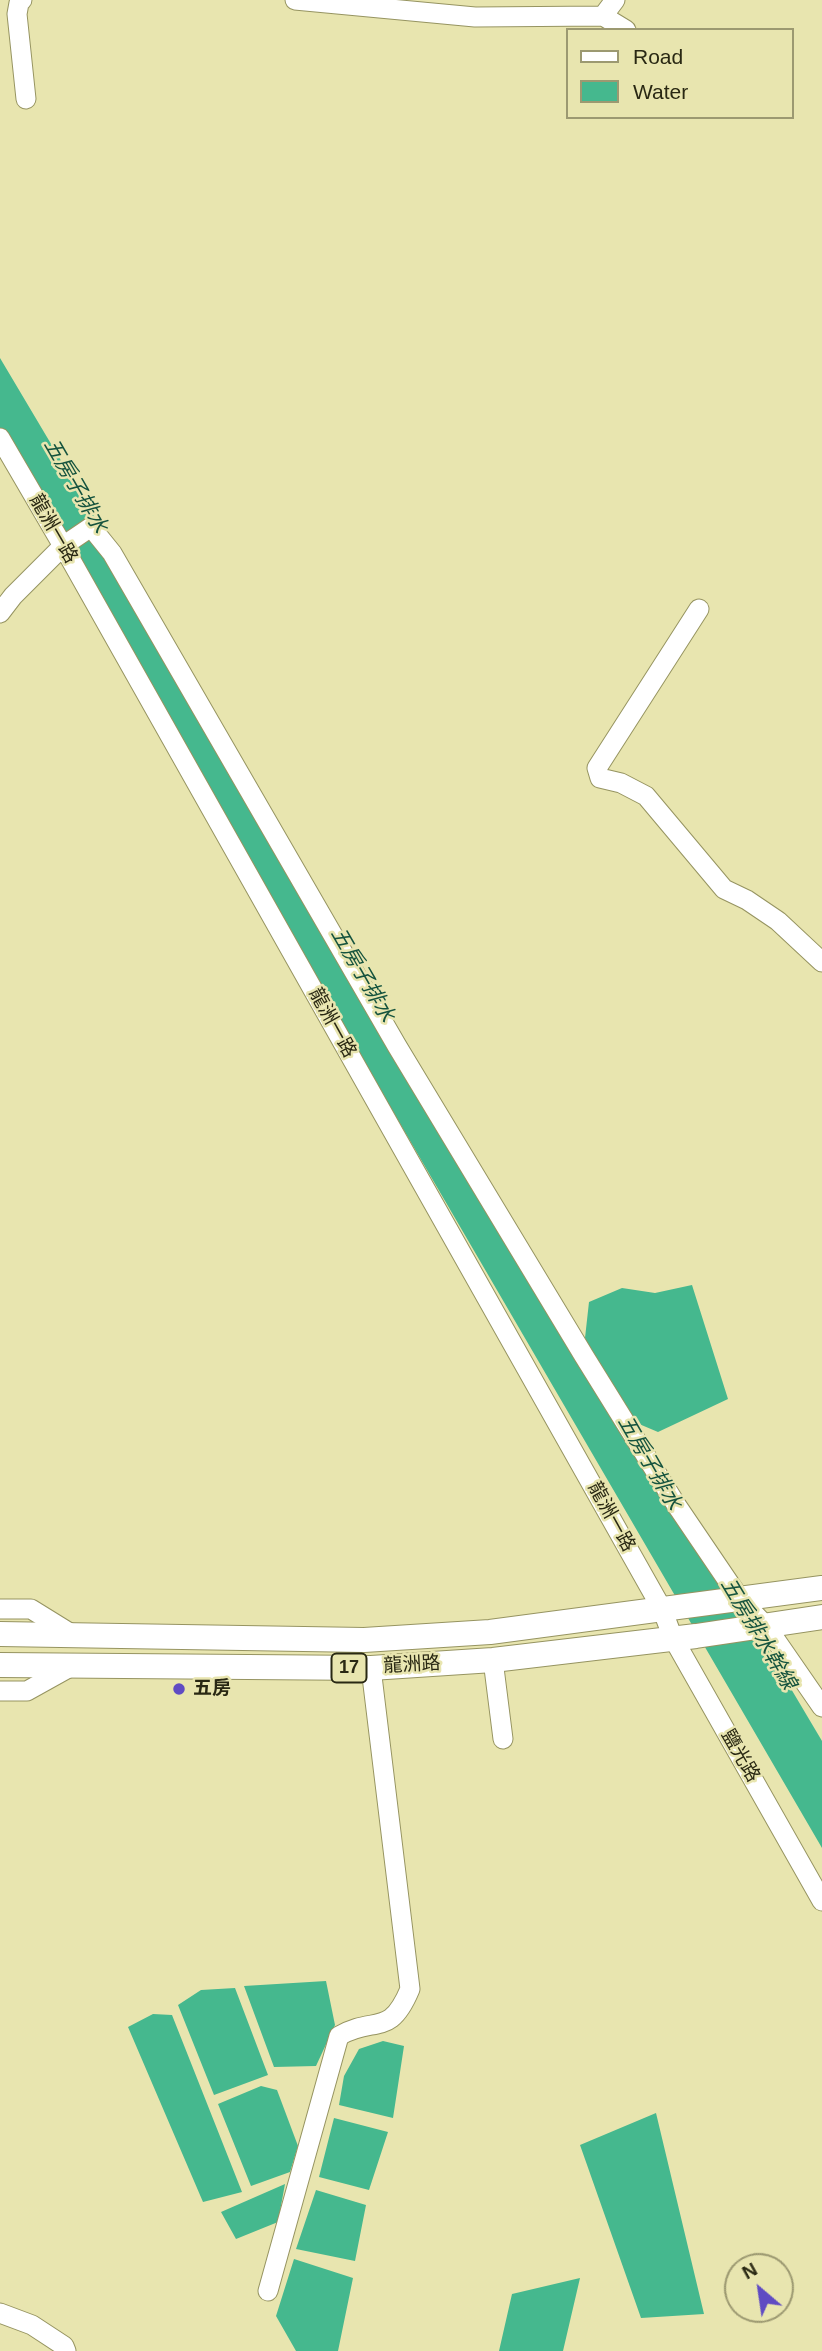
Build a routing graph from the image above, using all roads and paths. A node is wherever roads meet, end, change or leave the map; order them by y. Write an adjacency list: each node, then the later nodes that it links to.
1 (22, 0): 6 (street)
2 (295, 0): 4 (street)
3 (615, 0): 4 (street)
4 (603, 16): 5 (street)
5 (623, 28)
6 (26, 99)
7 (0, 438): 8 (street, 龍洲一路)
8 (77, 537): 10 (street); 13 (street); 14 (street, 龍洲一路)
9 (699, 609): 11 (street)
10 (0, 614)
11 (822, 962)
12 (822, 1588): 13 (main road, 17)
13 (735, 1600): 14 (main road, 17); 17 (street)
14 (673, 1608): 19 (main road, 龍洲路 / 17); 20 (street, 鹽光路)
15 (0, 1609): 19 (street)
16 (822, 1616): 17 (main road, 17)
17 (762, 1627): 20 (main road, 17); 26 (street)
18 (0, 1634): 19 (main road, 龍洲路 / 17)
19 (73, 1635)
20 (684, 1637): 21 (main road, 龍洲路 / 17); 28 (street, 鹽光路)
21 (493, 1660): 24 (main road, 龍洲路 / 17); 27 (street)
22 (0, 1665): 23 (main road, 龍洲路 / 17)
23 (72, 1666): 24 (main road, 龍洲路 / 17); 25 (street)
24 (371, 1668): 29 (street)
25 (0, 1691)
26 (822, 1707)
27 (503, 1739)
28 (822, 1901)
29 (268, 2291)
30 (0, 2313): 31 (street)
31 (66, 2351)

